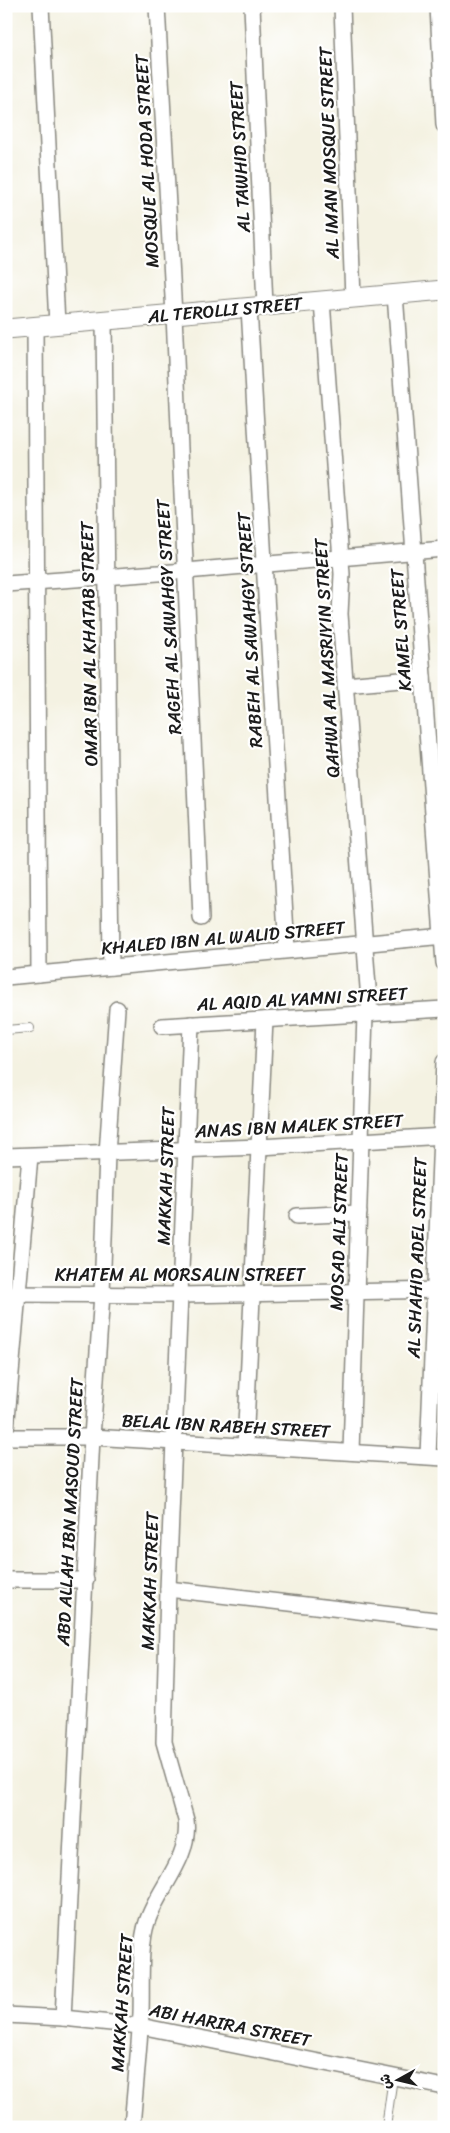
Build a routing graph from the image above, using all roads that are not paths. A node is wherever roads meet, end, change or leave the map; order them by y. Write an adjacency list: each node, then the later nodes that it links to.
1 (41, 6): 14 (street)
2 (157, 6): 12 (street, MOSQUE AL HODA STREET)
3 (252, 6): 11 (street, AL TAWHID STREET)
4 (342, 6): 9 (street, AL IMAN MOSQUE STREET)
5 (438, 6): 6 (street)
6 (444, 125)
7 (444, 290): 8 (street, AL TEROLLI STREET)
8 (395, 294): 9 (street, AL TEROLLI STREET); 18 (street, KAMEL STREET)
9 (353, 298): 10 (street, AL TEROLLI STREET)
10 (322, 300): 11 (street, AL TEROLLI STREET); 19 (street, QAHWA AL MASRIYIN STREET)
11 (257, 307): 12 (street, AL TEROLLI STREET); 20 (street, RABEH AL SAWAHGY STREET)
12 (174, 315): 13 (street, AL TEROLLI STREET); 21 (street, RAGEH AL SAWAHGY STREET)
13 (104, 321): 14 (street, AL TEROLLI STREET); 22 (street, OMAR IBN AL KHATAB STREET)
14 (57, 324): 15 (street, AL TEROLLI STREET)
15 (35, 326): 16 (street, AL TEROLLI STREET); 23 (street)
16 (6, 329)
17 (444, 549): 18 (street)
18 (414, 552): 19 (street); 25 (street, KAMEL STREET)
19 (340, 559): 20 (street); 26 (street, QAHWA AL MASRIYIN STREET)
20 (264, 564): 21 (street); 30 (street, RABEH AL SAWAHGY STREET)
21 (186, 571): 22 (street); 27 (street, RAGEH AL SAWAHGY STREET)
22 (107, 577): 23 (street); 32 (street, OMAR IBN AL KHATAB STREET)
23 (36, 582): 24 (street); 33 (street)
24 (6, 584)
25 (424, 678): 26 (street); 28 (street, KAMEL STREET)
26 (346, 685): 29 (street, QAHWA AL MASRIYIN STREET)
27 (201, 918)
28 (443, 936): 29 (street, KHALED IBN AL WALID STREET); 31 (street, KAMEL STREET)
29 (364, 943): 30 (street, KHALED IBN AL WALID STREET); 37 (street, QAHWA AL MASRIYIN STREET)
30 (287, 950): 32 (street, KHALED IBN AL WALID STREET)
31 (444, 963)
32 (111, 967): 33 (street, KHALED IBN AL WALID STREET)
33 (39, 974): 34 (street, KHALED IBN AL WALID STREET)
34 (6, 977)
35 (117, 1009): 48 (street, ABD ALLAH IBN MASOUD STREET)
36 (444, 1009): 37 (street, AL AQID AL YAMNI STREET)
37 (368, 1014): 38 (street, AL AQID AL YAMNI STREET); 45 (street, MOSAD ALI STREET)
38 (265, 1020): 39 (street, AL AQID AL YAMNI STREET); 46 (street)
39 (191, 1024): 40 (street, AL AQID AL YAMNI STREET); 47 (street, MAKKAH STREET)
40 (162, 1026)
41 (30, 1028): 42 (lane)
42 (6, 1030)
43 (444, 1062): 44 (street, AL SHAHID ADEL STREET)
44 (442, 1136): 45 (street, ANAS IBN MALEK STREET); 53 (street, AL SHAHID ADEL STREET)
45 (361, 1141): 46 (street, ANAS IBN MALEK STREET); 51 (street, MOSAD ALI STREET)
46 (260, 1147): 47 (street, ANAS IBN MALEK STREET); 57 (street)
47 (186, 1150): 48 (street, ANAS IBN MALEK STREET); 58 (street, MAKKAH STREET)
48 (107, 1154): 50 (street, ANAS IBN MALEK STREET); 56 (street, ABD ALLAH IBN MASOUD STREET)
49 (6, 1156): 50 (street, ANAS IBN MALEK STREET)
50 (30, 1156): 55 (street)
51 (359, 1213): 52 (street); 54 (street, MOSAD ALI STREET)
52 (297, 1216)
53 (439, 1290): 54 (street, KHATEM AL MORSALIN STREET); 65 (street, AL SHAHID ADEL STREET)
54 (356, 1292): 57 (street, KHATEM AL MORSALIN STREET); 64 (street, MOSAD ALI STREET)
55 (12, 1294): 56 (street, KHATEM AL MORSALIN STREET); 59 (street)
56 (102, 1294): 58 (street, KHATEM AL MORSALIN STREET); 61 (street, ABD ALLAH IBN MASOUD STREET)
57 (253, 1294): 58 (street, KHATEM AL MORSALIN STREET); 63 (street)
58 (180, 1295): 62 (street, MAKKAH STREET)
59 (6, 1430)
60 (6, 1437): 61 (street, BELAL IBN RABEH STREET)
61 (92, 1437): 62 (street, BELAL IBN RABEH STREET); 68 (street, ABD ALLAH IBN MASOUD STREET)
62 (174, 1441): 63 (street, BELAL IBN RABEH STREET); 69 (street, MAKKAH STREET)
63 (245, 1446): 64 (street, BELAL IBN RABEH STREET)
64 (350, 1452): 65 (street, BELAL IBN RABEH STREET)
65 (428, 1456): 66 (street, BELAL IBN RABEH STREET)
66 (444, 1458)
67 (6, 1580): 68 (street)
68 (86, 1580): 72 (street, ABD ALLAH IBN MASOUD STREET)
69 (168, 1589): 70 (street); 73 (street, MAKKAH STREET)
70 (444, 1620)
71 (6, 2015): 72 (street, ABI HARIRA STREET)
72 (63, 2018): 73 (street, ABI HARIRA STREET)
73 (140, 2026): 74 (street, ABI HARIRA STREET); 76 (street, MAKKAH STREET)
74 (393, 2077): 75 (street, ABI HARIRA STREET); 77 (lane)
75 (444, 2087)
76 (132, 2127)
77 (386, 2127)

